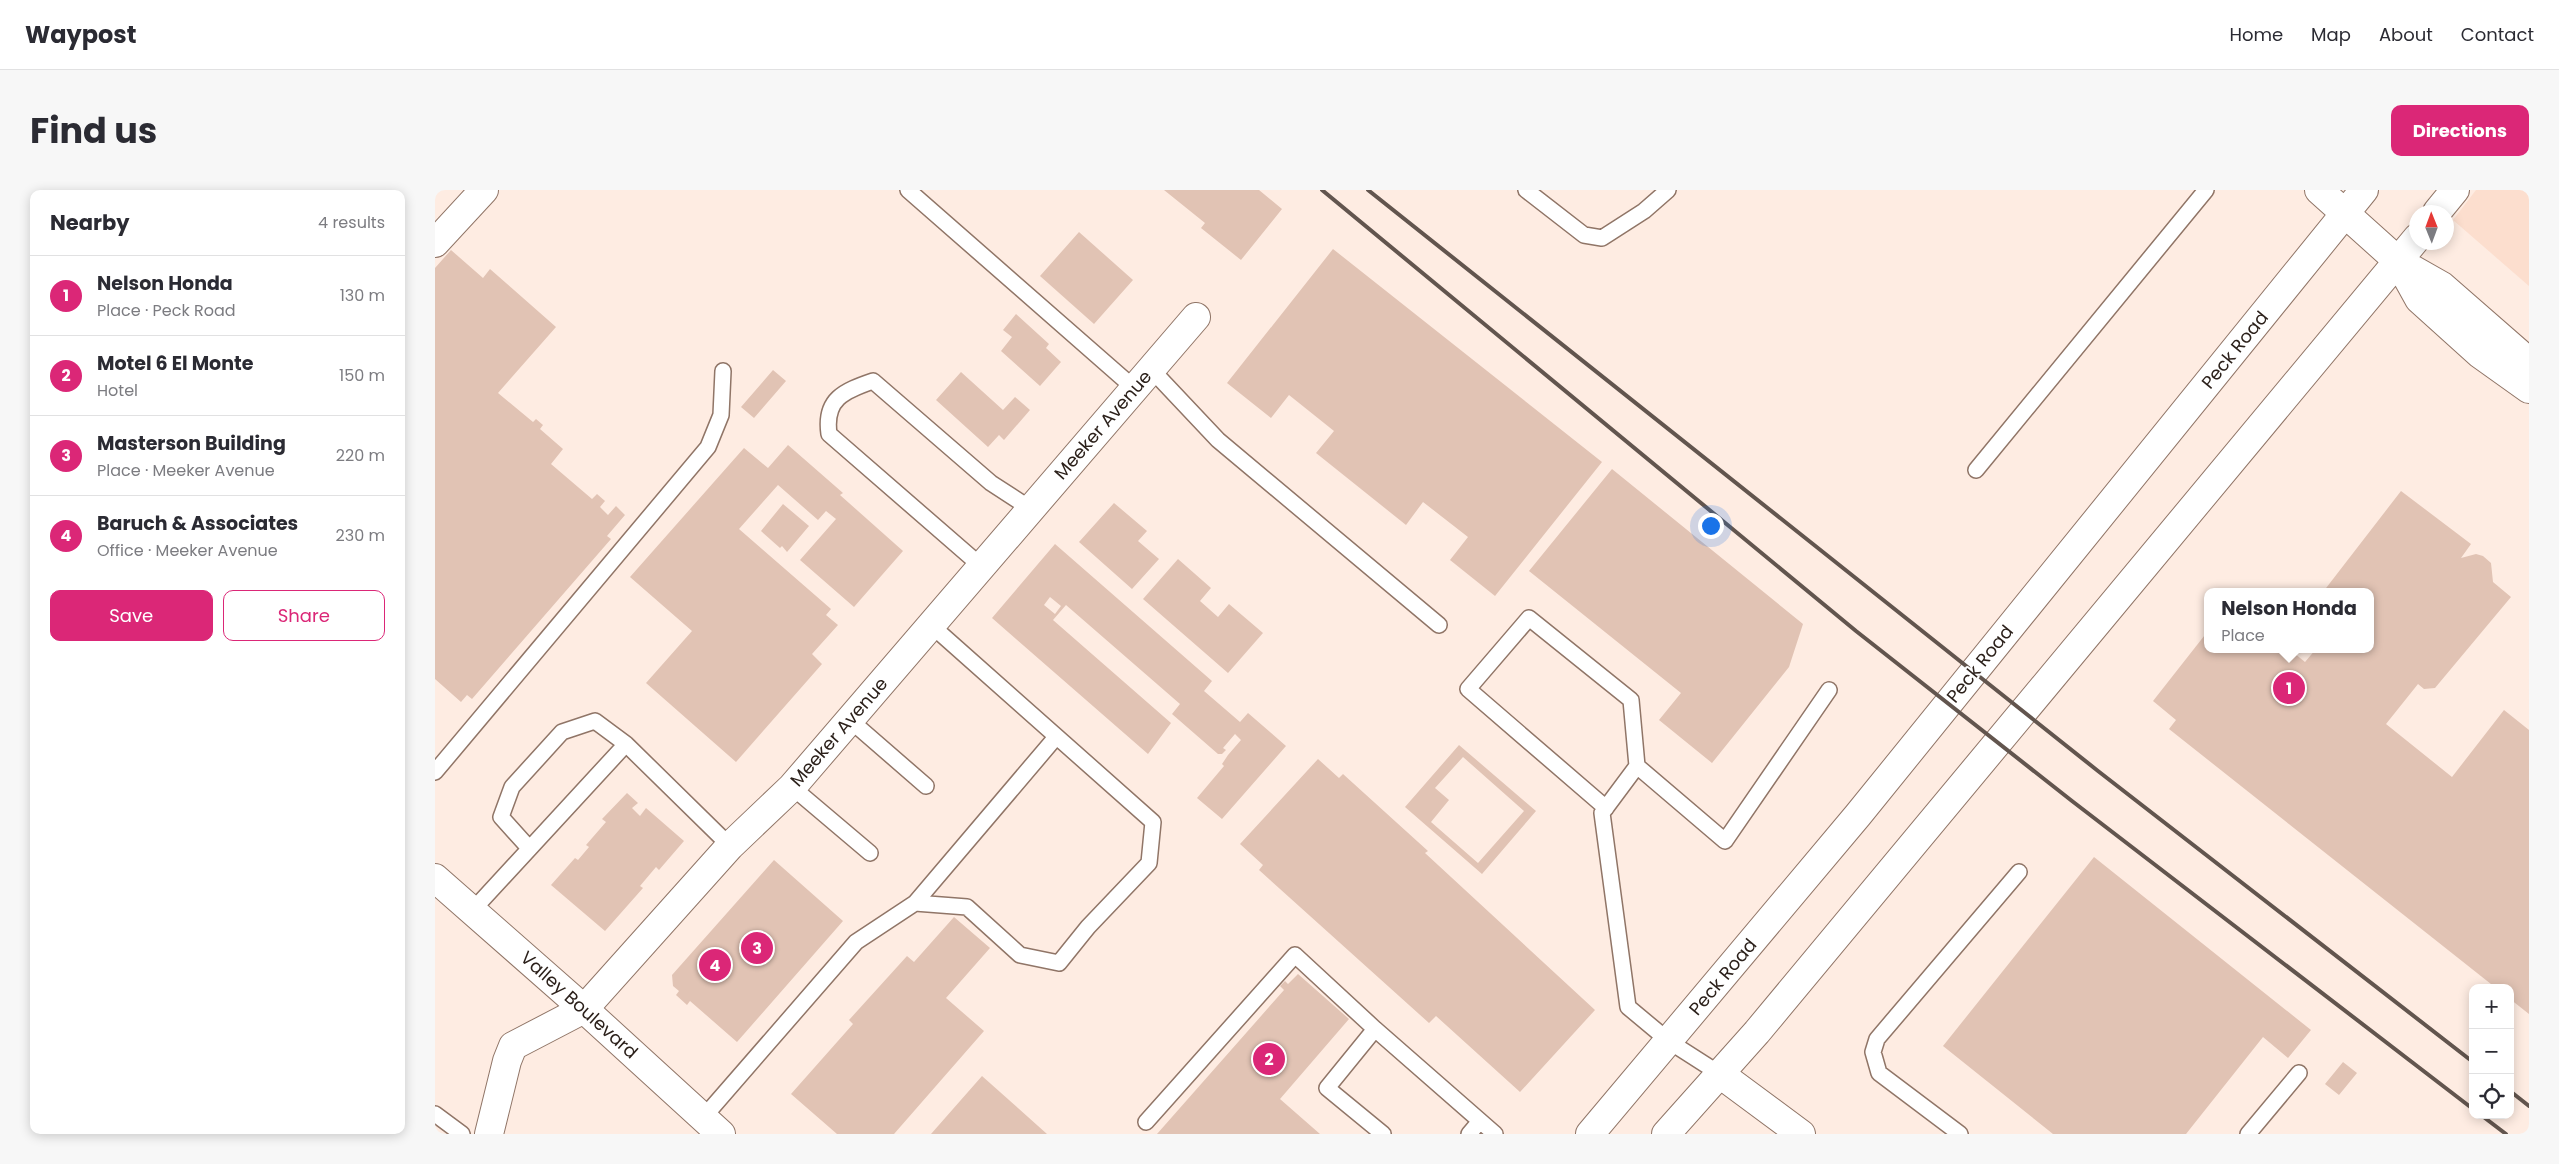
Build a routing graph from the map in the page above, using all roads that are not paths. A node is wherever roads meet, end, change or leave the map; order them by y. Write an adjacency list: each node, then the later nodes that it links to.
1 (484, 190): 11 (main road)
2 (908, 190): 17 (lane)
3 (1526, 190): 4 (lane)
4 (1668, 190)
5 (2206, 190): 19 (lane)
6 (2319, 190): 10 (main road)
7 (2365, 190): 10 (main road, Peck Road)
8 (2455, 190): 9 (main road)
9 (2443, 205)
10 (2345, 214): 13 (main road); 42 (main road, Peck Road)
11 (435, 243)
12 (2409, 248): 13 (main road)
13 (2398, 261): 15 (main road); 18 (main road); 44 (main road)
14 (1196, 316): 17 (main road, Meeker Avenue)
15 (2529, 362)
16 (723, 370): 29 (lane)
17 (1142, 379): 20 (main road, Meeker Avenue); 23 (lane)
18 (2529, 389)
19 (1976, 470)
20 (1031, 509): 21 (main road, Meeker Avenue); 21 (lane)
21 (981, 566): 22 (main road, Meeker Avenue)
22 (931, 625): 25 (main road, Meeker Avenue); 26 (lane)
23 (1439, 625)
24 (1829, 690): 28 (lane)
25 (849, 720): 30 (lane); 31 (main road, Meeker Avenue)
26 (1056, 737): 38 (lane); 38 (lane)
27 (626, 744): 33 (lane); 34 (lane); 34 (lane)
28 (1637, 766): 32 (lane); 32 (lane)
29 (435, 772)
30 (926, 786)
31 (792, 787): 33 (main road, Meeker Avenue); 35 (lane)
32 (1606, 808): 42 (lane)
33 (730, 846): 40 (main road, Meeker Avenue)
34 (529, 848): 39 (lane)
35 (871, 853)
36 (2019, 872): 57 (lane)
37 (435, 878): 39 (main road, Valley Boulevard)
38 (915, 903): 48 (lane)
39 (472, 911): 40 (main road, Valley Boulevard)
40 (584, 1009): 48 (main road, Valley Boulevard); 50 (main road, Meeker Avenue)
41 (1375, 1029): 46 (lane); 47 (lane); 51 (lane)
42 (1670, 1042): 44 (lane); 54 (main road, Peck Road)
43 (2299, 1073): 58 (lane)
44 (1720, 1074): 55 (main road); 56 (main road)
45 (435, 1114): 49 (lane)
46 (1480, 1121): 52 (lane); 53 (lane)
47 (1146, 1122)
48 (712, 1126)
49 (462, 1134)
50 (489, 1134)
51 (1383, 1134)
52 (1469, 1134)
53 (1495, 1134)
54 (1590, 1134)
55 (1667, 1134)
56 (1801, 1134)
57 (1960, 1134)
58 (2248, 1134)

